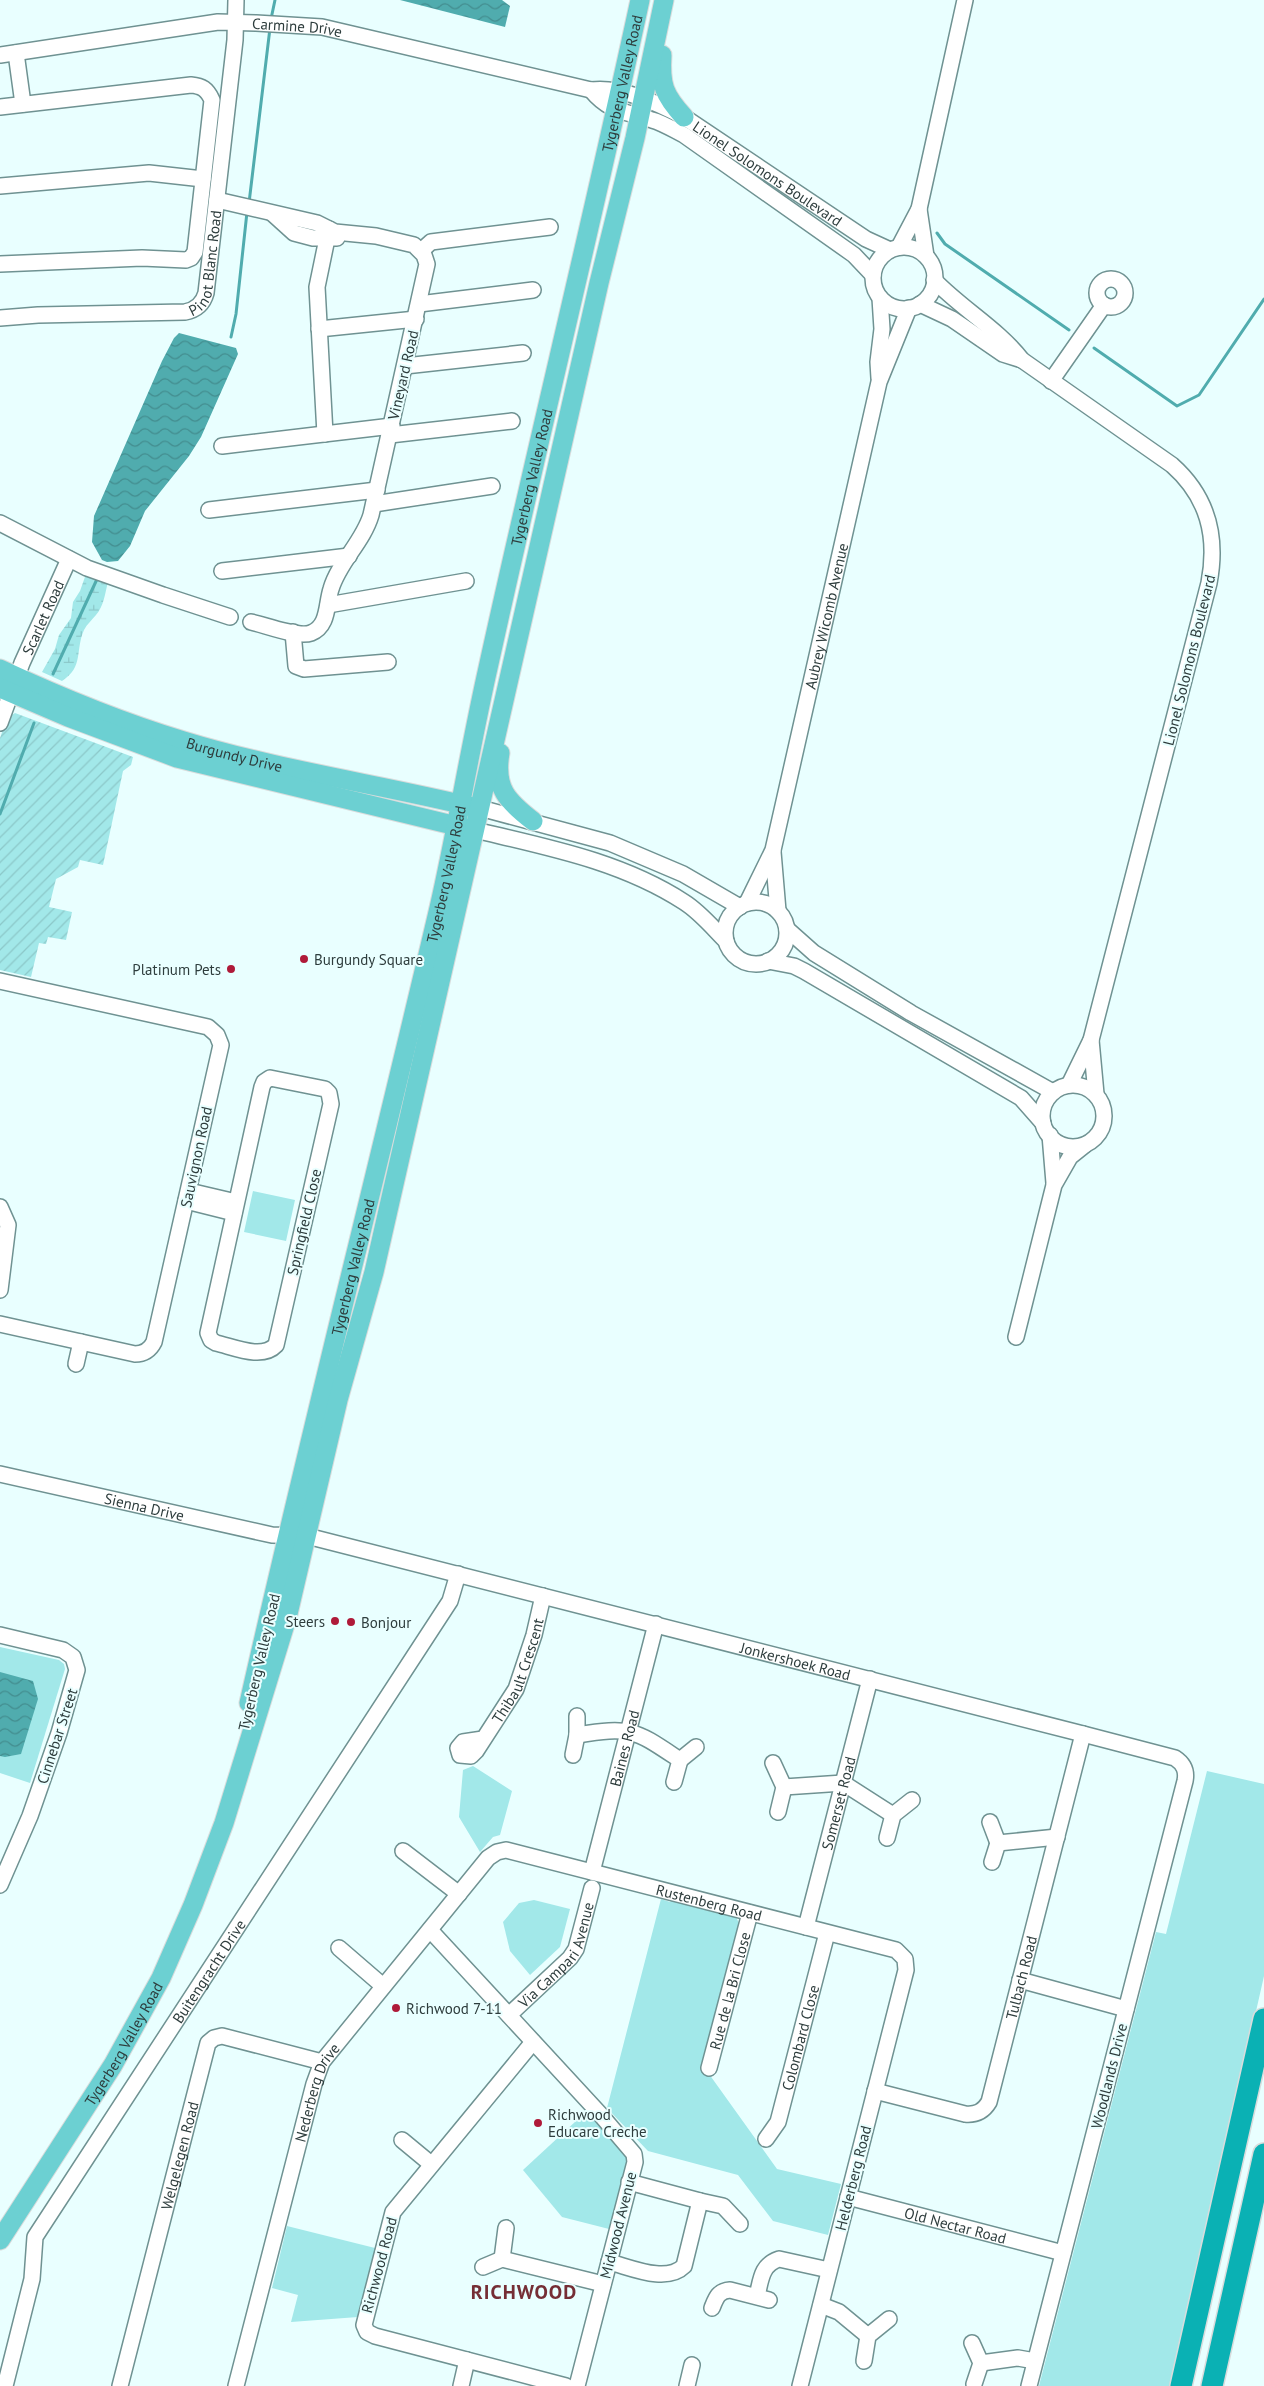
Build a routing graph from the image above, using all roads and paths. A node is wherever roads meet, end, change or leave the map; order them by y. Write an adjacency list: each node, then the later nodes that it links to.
1 (236, 0): 6 (street, Pinot Blanc Road)
2 (640, 0): 9 (main road, Tygerberg Valley Road)
3 (664, 0): 5 (main road, Tygerberg Valley Road)
4 (965, 0): 17 (street)
5 (660, 19): 12 (main road, Tygerberg Valley Road); 13 (main road)
6 (236, 23): 7 (street, Carmine Drive); 9 (street, Carmine Drive); 16 (street, Pinot Blanc Road)
7 (16, 53): 8 (street, Carmine Drive); 10 (street)
8 (0, 54)
9 (619, 102): 12 (street, Carmine Drive); 59 (main road, Tygerberg Valley Road)
10 (22, 104): 11 (street); 14 (street)
11 (0, 107)
12 (641, 108): 13 (street, Lionel Solomons Boulevard); 24 (street, Lionel Solomons Boulevard); 56 (main road, Tygerberg Valley Road)
13 (684, 116): 20 (street, Lionel Solomons Boulevard)
14 (203, 179): 15 (street); 23 (street)
15 (0, 186)
16 (217, 200): 19 (street); 31 (street, Pinot Blanc Road)
17 (919, 209): 20 (street); 22 (street)
18 (550, 227): 21 (street)
19 (328, 234): 21 (street); 33 (street)
20 (894, 249): 22 (street); 24 (street)
21 (421, 251): 28 (street, Vineyard Road)
22 (926, 256): 25 (street)
23 (0, 264)
24 (873, 275): 27 (street)
25 (934, 280): 30 (street); 35 (street, Lionel Solomons Boulevard)
26 (533, 290): 28 (street)
27 (880, 298): 30 (street); 38 (street, Aubrey Wicomb Avenue)
28 (419, 304): 32 (street, Vineyard Road)
29 (1104, 305): 37 (street)
30 (915, 306): 35 (street, Lionel Solomons Boulevard); 38 (street, Aubrey Wicomb Avenue)
31 (0, 318)
32 (416, 319): 33 (street); 36 (street, Vineyard Road)
33 (319, 329): 41 (street)
34 (523, 353): 36 (street)
35 (1022, 360): 37 (street, Lionel Solomons Boulevard)
36 (405, 366): 40 (street, Vineyard Road)
37 (1051, 381): 71 (street, Lionel Solomons Boulevard)
38 (879, 382): 64 (street, Aubrey Wicomb Avenue)
39 (512, 421): 40 (street)
40 (391, 430): 41 (street); 44 (street, Vineyard Road)
41 (325, 434): 42 (street)
42 (222, 446)
43 (492, 486): 44 (street)
44 (376, 497): 45 (street); 47 (street, Vineyard Road)
45 (209, 510)
46 (0, 523): 48 (street)
47 (349, 556): 49 (street); 51 (street, Vineyard Road)
48 (69, 559): 52 (street); 57 (street, Scarlet Road)
49 (222, 571)
50 (466, 581): 51 (street)
51 (328, 605): 54 (street, Vineyard Road)
52 (230, 616)
53 (251, 622): 54 (street, Vineyard Road)
54 (293, 632): 55 (street)
55 (388, 662)
56 (508, 678): 60 (main road, Tygerberg Valley Road); 61 (main road)
57 (7, 682): 58 (street); 59 (main road, Burgundy Drive); 62 (main road, Burgundy Drive)
58 (0, 723)
59 (461, 804): 60 (main road, Burgundy Drive); 62 (main road, Tygerberg Valley Road)
60 (480, 808): 61 (street); 63 (main road, Tygerberg Valley Road)
61 (533, 821): 65 (street)
62 (457, 826): 63 (main road, Burgundy Drive); 87 (main road, Tygerberg Valley Road)
63 (475, 830): 68 (street); 88 (main road, Tygerberg Valley Road)
64 (773, 850): 65 (street, Aubrey Wicomb Avenue); 66 (street, Aubrey Wicomb Avenue)
65 (743, 905): 66 (street); 68 (street)
66 (778, 912): 67 (street)
67 (787, 929): 69 (street); 73 (street)
68 (726, 941): 69 (street)
69 (768, 961): 75 (street)
70 (0, 981): 78 (street, Sauvignon Road)
71 (1091, 1040): 72 (street, Lionel Solomons Boulevard); 74 (street, Lionel Solomons Boulevard)
72 (1069, 1085): 73 (street); 74 (street)
73 (1053, 1092): 75 (street)
74 (1096, 1094): 76 (street)
75 (1046, 1129): 76 (street); 77 (street)
76 (1085, 1145): 77 (street)
77 (1054, 1185): 83 (street)
78 (188, 1196): 80 (street); 84 (street, Sauvignon Road)
79 (0, 1207): 81 (street)
80 (235, 1208): 80 (street, Springfield Close)
81 (0, 1290)
82 (0, 1324): 84 (street, Sauvignon Road)
83 (1016, 1338)
84 (80, 1342): 85 (street)
85 (76, 1364)
86 (0, 1474): 87 (street, Sienna Drive)
87 (288, 1536): 88 (street, Sienna Drive); 108 (main road, Tygerberg Valley Road)
88 (307, 1536): 89 (street, Jonkershoek Road); 108 (main road, Tygerberg Valley Road)
89 (458, 1574): 90 (street, Jonkershoek Road); 164 (street, Buitengracht Drive)
90 (543, 1596): 91 (street, Jonkershoek Road); 98 (street, Thibault Crescent)
91 (656, 1624): 93 (street, Jonkershoek Road); 95 (street, Baines Road)
92 (0, 1636): 119 (street, Cinnebar Street)
93 (870, 1679): 96 (street, Jonkershoek Road); 105 (street, Somerset Road)
94 (577, 1716): 97 (street)
95 (628, 1731): 97 (street); 101 (street); 118 (street, Baines Road)
96 (1084, 1734): 103 (street, Jonkershoek Road); 112 (street, Tulbach Road)
97 (578, 1735): 100 (street)
98 (483, 1739)
99 (696, 1747): 101 (street)
100 (573, 1754)
101 (680, 1760): 104 (street)
102 (772, 1763): 106 (street)
103 (1184, 1766): 130 (street, Woodlands Drive)
104 (674, 1782)
105 (843, 1783): 106 (street); 110 (street); 123 (street, Somerset Road)
106 (784, 1787): 109 (street)
107 (912, 1800): 110 (street)
108 (230, 1804): 146 (main road, Tygerberg Valley Road)
109 (778, 1812)
110 (893, 1815): 113 (street)
111 (990, 1822): 114 (street)
112 (1057, 1837): 114 (street); 128 (street, Tulbach Road)
113 (887, 1838)
114 (998, 1843): 117 (street)
115 (403, 1851): 121 (street)
116 (497, 1852): 118 (street, Rustenberg Road); 121 (street, Nederberg Drive)
117 (992, 1862)
118 (592, 1872): 122 (street, Rustenberg Road)
119 (0, 1885)
120 (592, 1888): 131 (street, Via Campari Avenue)
121 (459, 1894): 124 (street, Nederberg Drive)
122 (750, 1913): 123 (street, Rustenberg Road); 135 (street, Rue de la Bri Close)
123 (806, 1927): 125 (street, Rustenberg Road)
124 (430, 1930): 129 (street, Nederberg Drive); 131 (street, Midwood Avenue)
125 (827, 1933): 127 (street, Rustenberg Road); 137 (street, Colombard Close)
126 (339, 1948): 129 (street)
127 (906, 1970): 136 (street, Helderberg Road)
128 (1020, 1980): 130 (street); 136 (street, Tulbach Road)
129 (383, 1986): 134 (street, Nederberg Drive)
130 (1126, 2009): 147 (street, Woodlands Drive)
131 (509, 2015): 133 (street, Midwood Avenue)
132 (1264, 2019): 173 (highway)
133 (533, 2042): 140 (street, Richwood Road); 141 (street, Midwood Avenue)
134 (322, 2062): 165 (street, Welgelegen Road); 166 (street, Nederberg Drive)
135 (709, 2068)
136 (875, 2091): 142 (street, Helderberg Road)
137 (766, 2139)
138 (402, 2140): 140 (street)
139 (1264, 2154): 174 (highway)
140 (431, 2164): 158 (street, Richwood Road)
141 (629, 2182): 143 (street); 149 (street, Midwood Avenue)
142 (848, 2197): 147 (street, Old Nectar Road); 151 (street, Helderberg Road)
143 (700, 2200): 144 (street); 149 (street)
144 (740, 2224)
145 (506, 2228): 148 (street)
146 (0, 2240)
147 (1064, 2253): 160 (street, Woodlands Drive)
148 (502, 2259): 150 (street); 152 (street)
149 (609, 2262): 152 (street, Midwood Avenue)
150 (483, 2267)
151 (829, 2270): 153 (street, Helderberg Road); 154 (street)
152 (604, 2284): 169 (street, Midwood Avenue)
153 (821, 2304): 156 (street); 171 (street, Helderberg Road)
154 (712, 2308)
155 (889, 2319): 156 (street)
156 (868, 2336): 159 (street)
157 (972, 2343): 161 (street)
158 (467, 2360): 167 (street); 168 (street, Richwood Road)
159 (864, 2361)
160 (1035, 2361): 161 (street); 172 (street, Woodlands Drive)
161 (980, 2364): 163 (street)
162 (692, 2365): 170 (street)
163 (974, 2384)
164 (5, 2386)
165 (120, 2386)
166 (236, 2386)
167 (461, 2386)
168 (566, 2386)
169 (577, 2386)
170 (687, 2386)
171 (800, 2386)
172 (1029, 2386)
173 (1181, 2386)
174 (1212, 2386)

